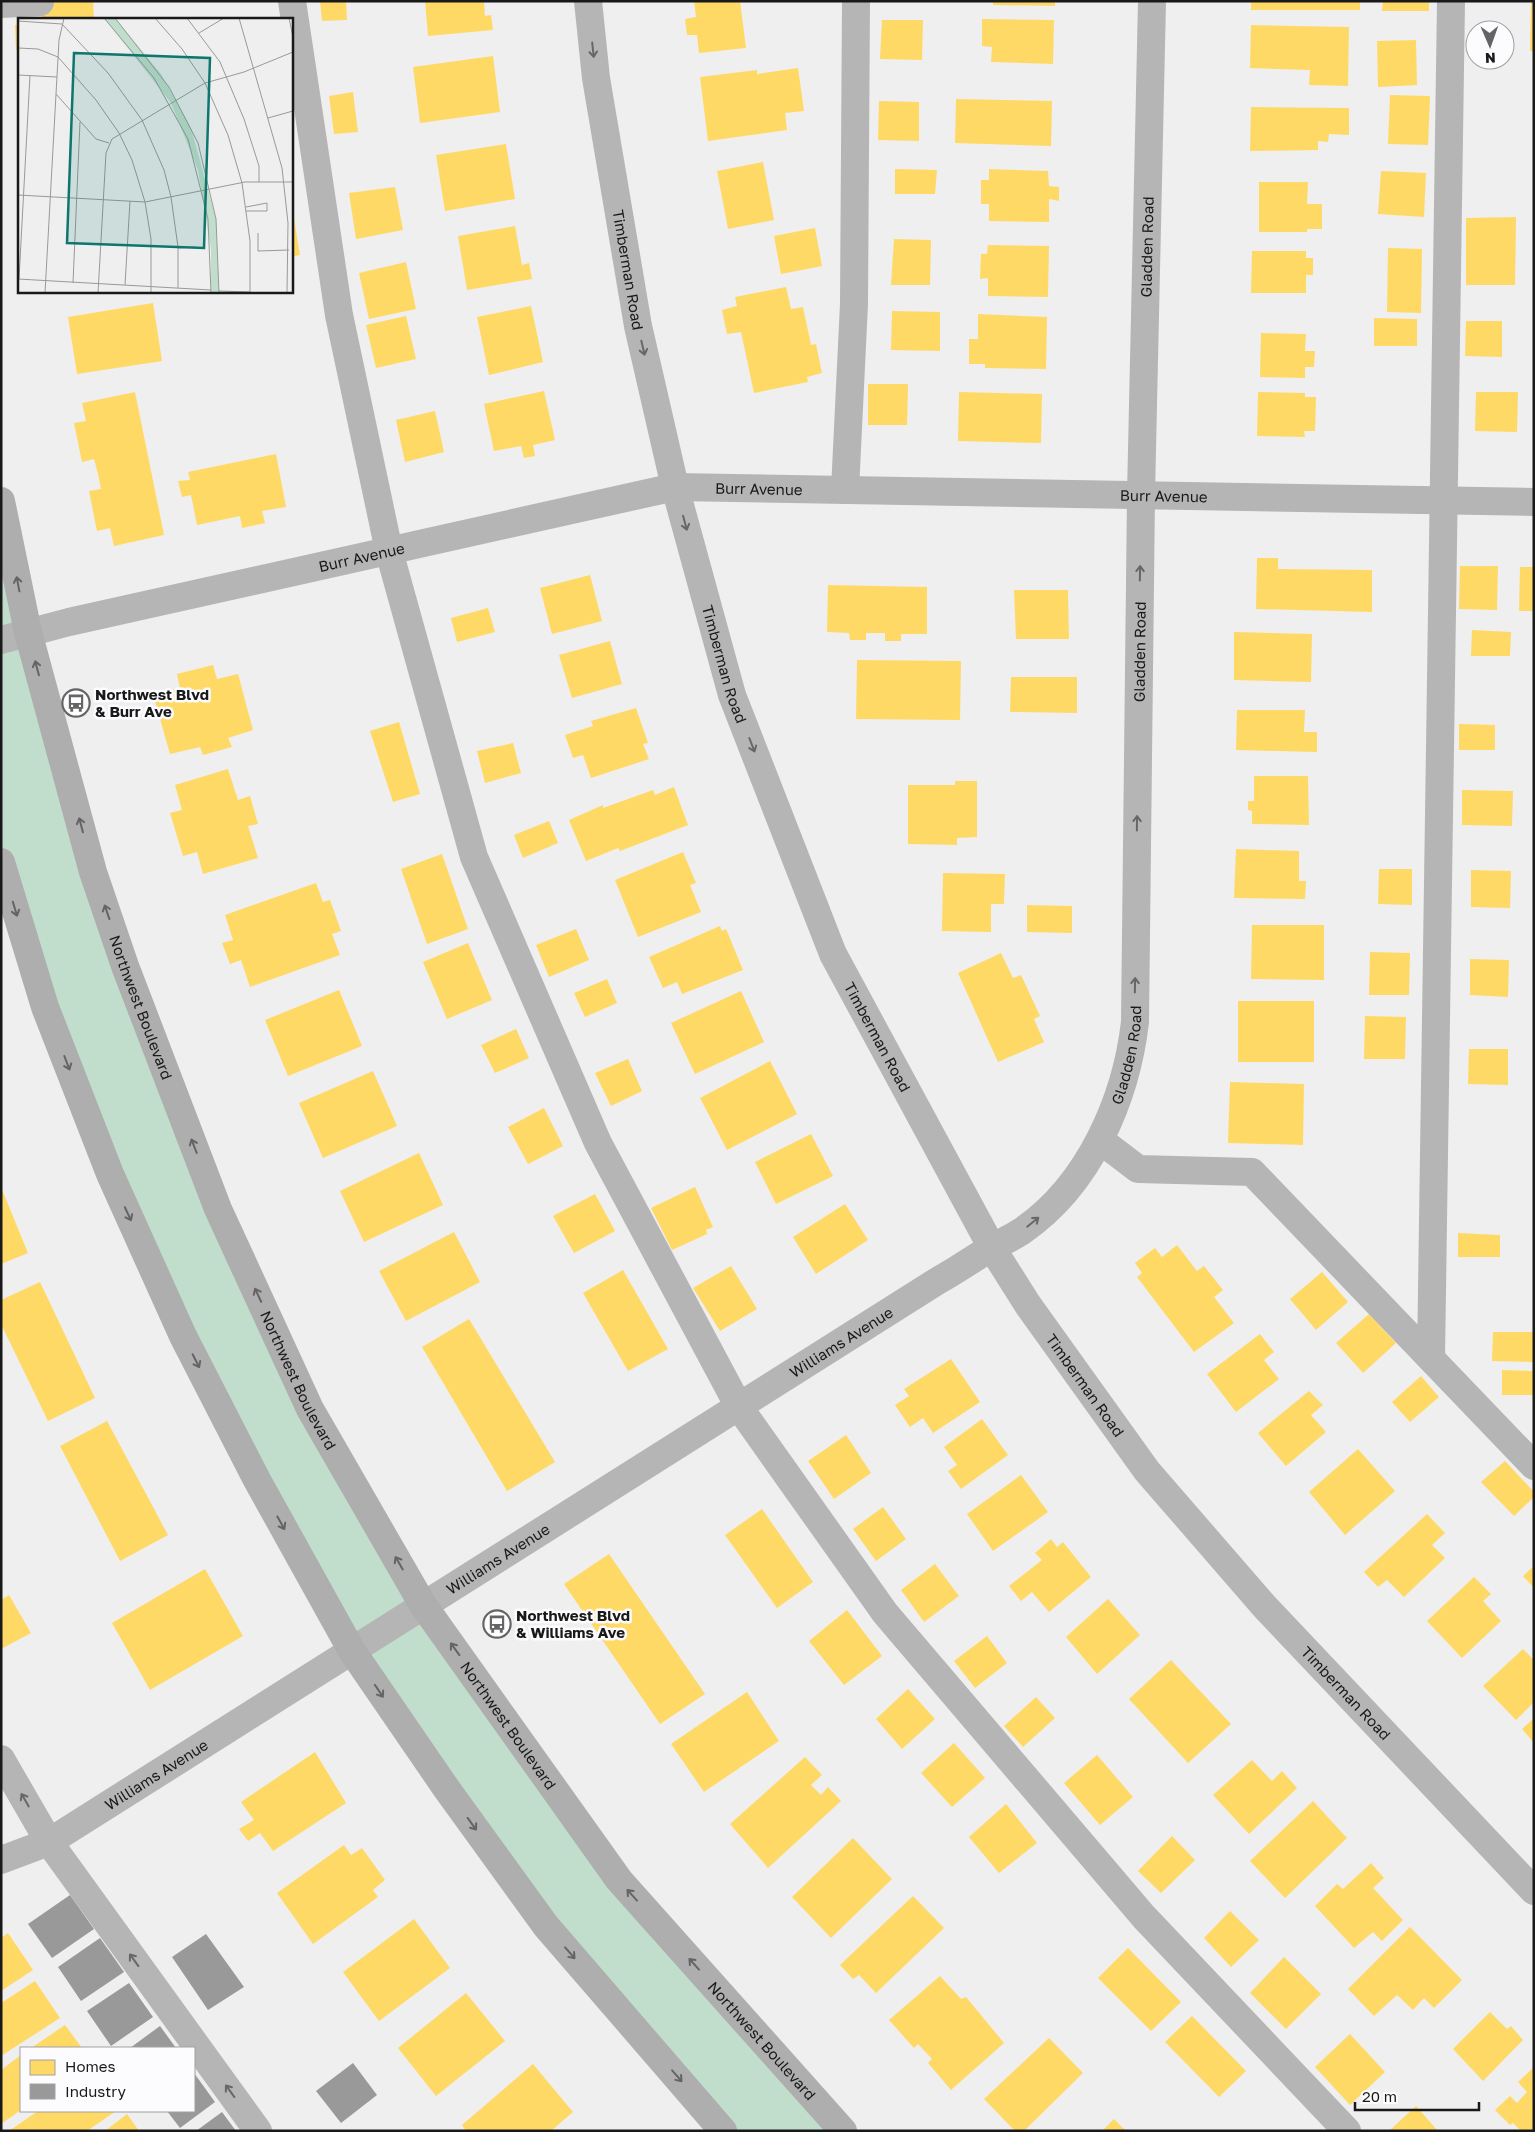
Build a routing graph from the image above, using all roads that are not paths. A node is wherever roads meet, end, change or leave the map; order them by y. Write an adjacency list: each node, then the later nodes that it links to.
1 (292, 1): 14 (street)
2 (588, 1): 8 (street, Timberman Road, one-way to 8)
3 (856, 1): 9 (street)
4 (1152, 1): 10 (street, Gladden Road)
5 (1451, 1): 11 (street)
6 (40, 2): 7 (street)
7 (1, 4)
8 (675, 487): 9 (street, Burr Avenue); 14 (street, Burr Avenue); 19 (street, Timberman Road, one-way to 19)
9 (845, 490): 10 (street, Burr Avenue)
10 (1141, 495): 11 (street, Burr Avenue); 18 (street, Gladden Road, one-way to 10)
11 (1443, 500): 13 (street, Burr Avenue); 20 (street)
12 (1, 502): 15 (main road, Northwest Boulevard, one-way to 12)
13 (1534, 502)
14 (389, 551): 15 (street, Burr Avenue); 21 (street)
15 (28, 632): 16 (street, Burr Avenue); 23 (main road, Northwest Boulevard, one-way to 15)
16 (1, 640)
17 (1, 862): 24 (main road, one-way to 24)
18 (1100, 1140): 19 (street, Gladden Road, one-way to 18); 20 (street)
19 (992, 1248): 21 (street, Williams Avenue); 28 (street, Timberman Road)
20 (1431, 1358): 22 (street)
21 (739, 1407): 23 (street, Williams Avenue); 32 (street)
22 (1534, 1466)
23 (423, 1605): 24 (street, Williams Avenue); 31 (main road, Northwest Boulevard, one-way to 23)
24 (352, 1650): 26 (street, Williams Avenue); 30 (main road, one-way to 30)
25 (1, 1759): 26 (street, one-way to 25)
26 (49, 1842): 27 (street, Williams Avenue); 29 (street, one-way to 26)
27 (1, 1860)
28 (1534, 1891)
29 (258, 2131)
30 (723, 2131)
31 (844, 2131)
32 (1347, 2131)

